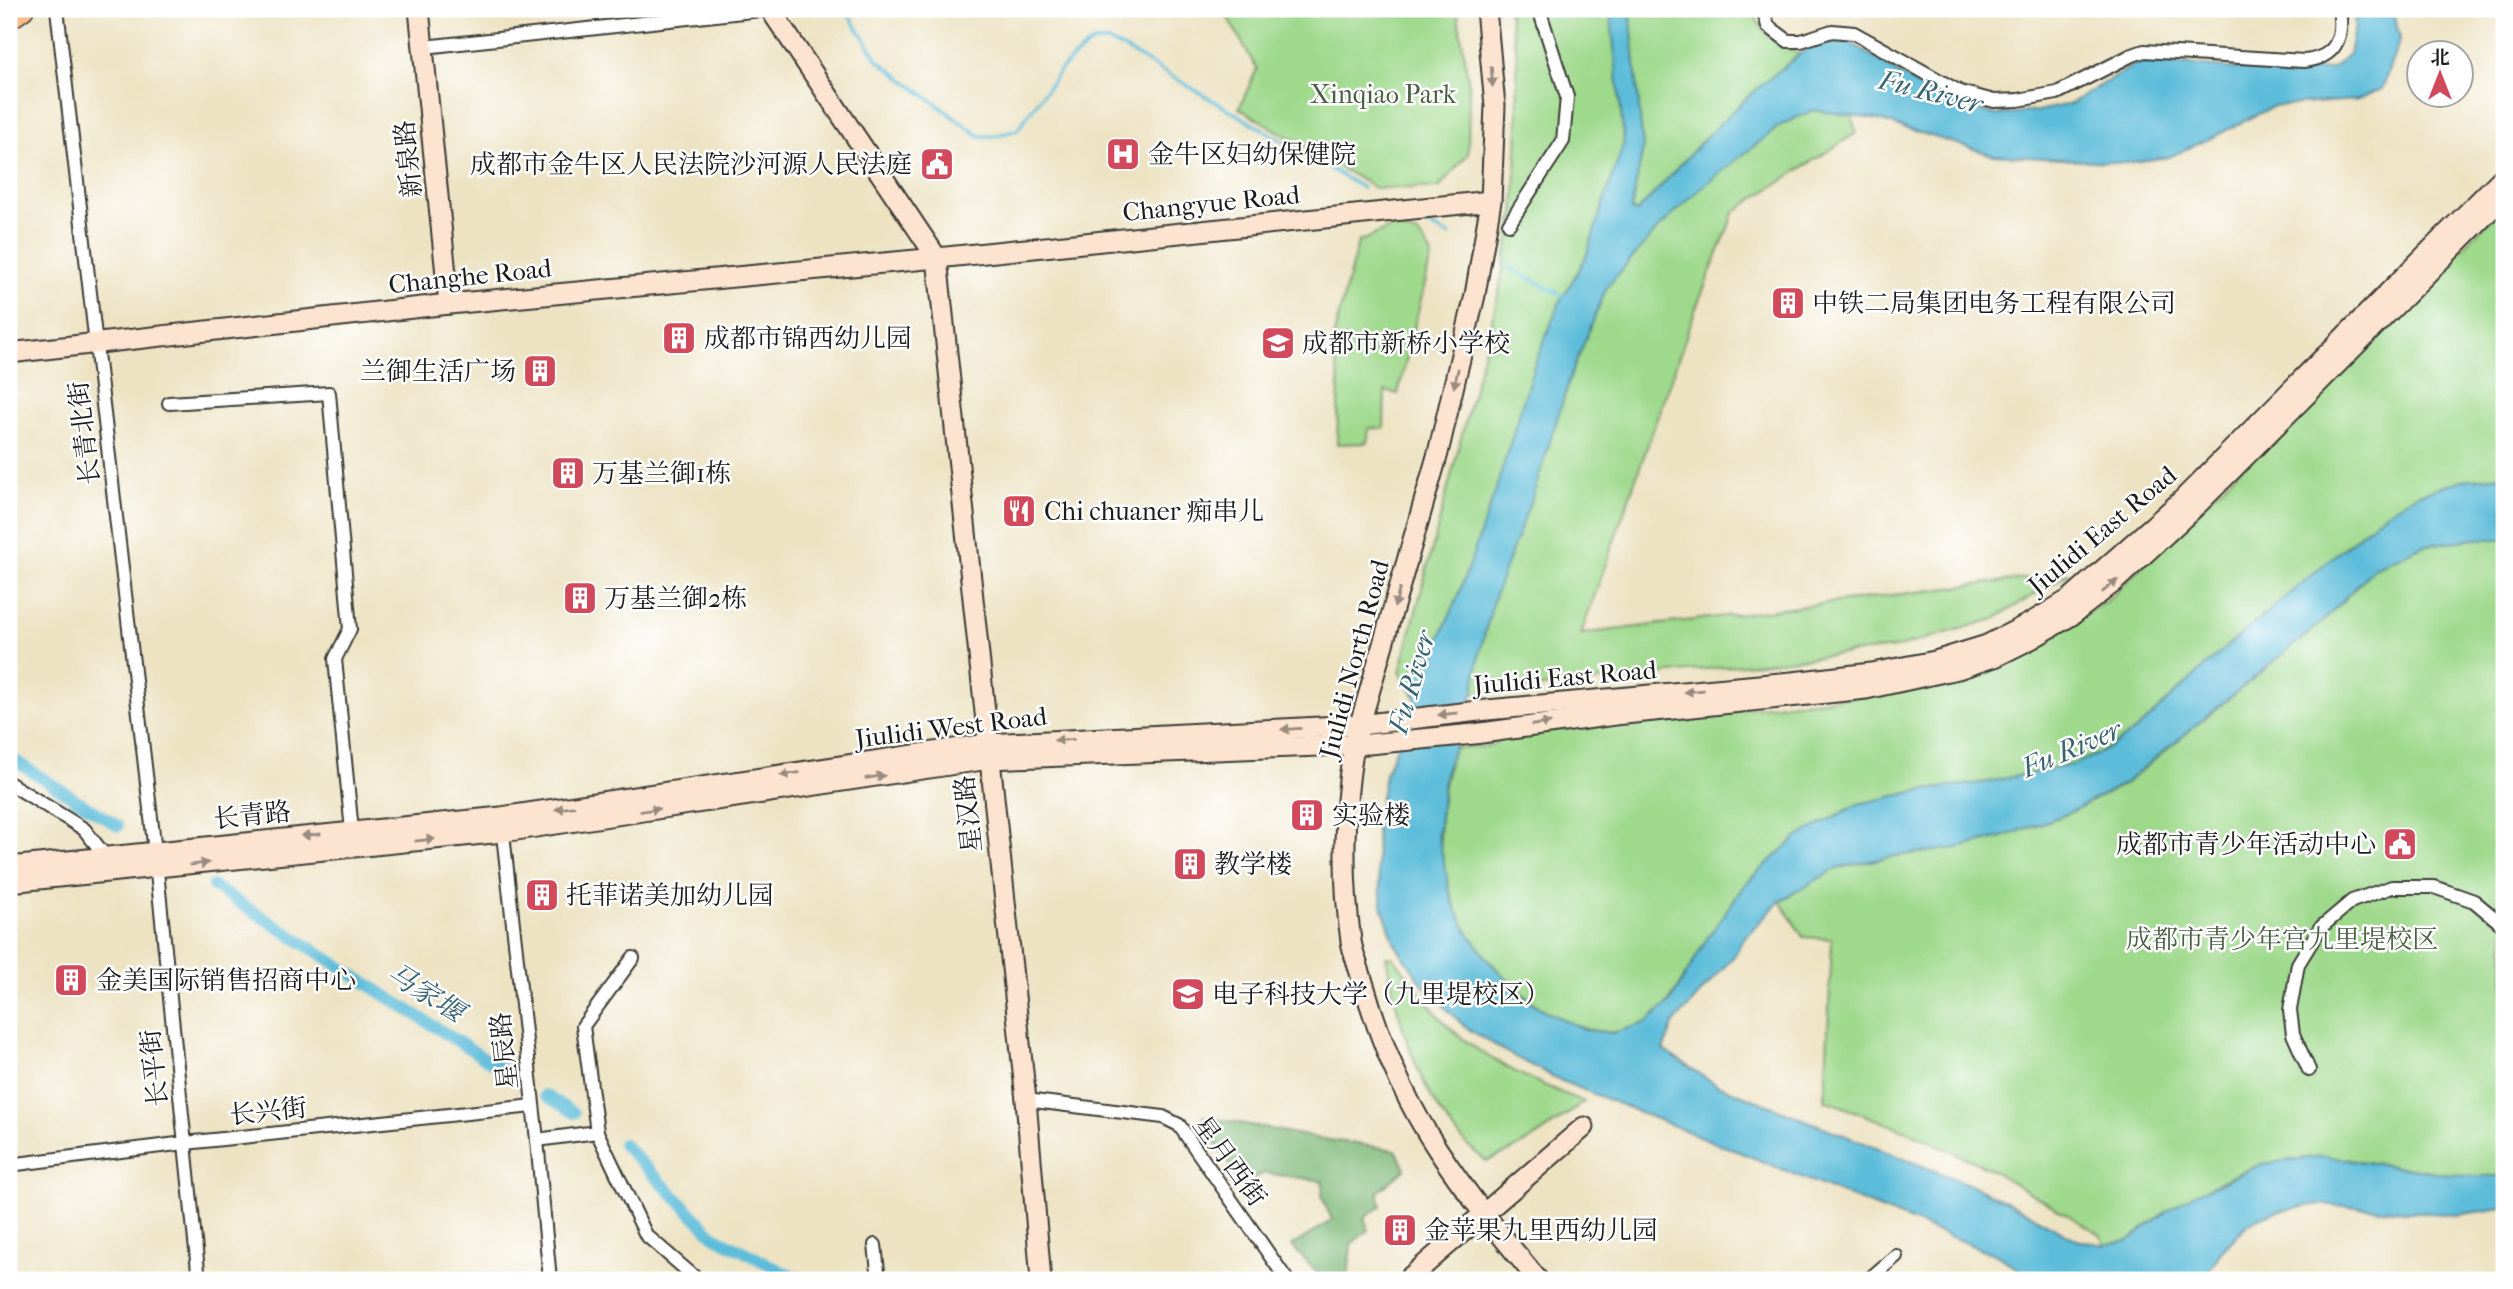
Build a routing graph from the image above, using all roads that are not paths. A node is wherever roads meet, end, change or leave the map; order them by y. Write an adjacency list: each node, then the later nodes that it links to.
1 (23, 9): 9 (main road)
2 (57, 9): 17 (street, 长青北街)
3 (419, 9): 10 (main road, 新泉路)
4 (770, 9): 10 (street); 15 (main road)
5 (1486, 9): 13 (main road, Jiulidi North Road, one-way to 13)
6 (1539, 9): 14 (street)
7 (1763, 9): 8 (street)
8 (2339, 9)
9 (9, 19)
10 (424, 47): 16 (main road, 新泉路)
11 (2504, 176): 20 (main road, Jiulidi East Road, one-way to 20)
12 (2504, 196): 22 (main road, one-way to 12)
13 (1491, 201): 15 (main road, Changyue Road); 21 (main road, Jiulidi North Road, one-way to 21)
14 (1508, 224)
15 (937, 258): 16 (main road, Changhe Road); 23 (main road, 星汉路)
16 (449, 304): 17 (main road, Changhe Road)
17 (96, 344): 18 (main road, Changhe Road); 28 (street, 长青北街)
18 (9, 353)
19 (169, 403): 26 (street)
20 (1409, 719): 21 (main road, Jiulidi West Road)
21 (1359, 725): 22 (main road, Jiulidi North Road); 23 (main road, Jiulidi West Road, one-way to 23)
22 (1354, 746): 23 (main road); 40 (main road, Jiulidi North Road)
23 (988, 752): 25 (main road, Jiulidi West Road); 34 (main road, 星汉路)
24 (9, 783): 27 (street)
25 (502, 825): 26 (main road, 长青路); 28 (main road, one-way to 25); 35 (street, 星辰路)
26 (352, 831): 28 (main road, 长青路, one-way to 28)
27 (106, 857): 28 (main road, 长青路); 29 (main road, 长青路)
28 (156, 860): 30 (main road); 38 (street, 长平街)
29 (9, 867)
30 (9, 882)
31 (2504, 926): 33 (street)
32 (634, 958): 36 (street)
33 (2309, 1070)
34 (1026, 1100): 47 (main road, 星汉路); 48 (street, 星月西街)
35 (533, 1106): 37 (street, 星辰路); 38 (street, 长兴街)
36 (597, 1132): 37 (street); 45 (street)
37 (537, 1140): 44 (street, 星辰路)
38 (185, 1143): 39 (street, 长兴街); 43 (street, 长平街)
39 (9, 1165)
40 (1483, 1213): 40 (main road); 49 (main road); 50 (main road, Jiulidi North Road)
41 (876, 1245): 46 (street)
42 (1896, 1256): 51 (street)
43 (199, 1280)
44 (550, 1280)
45 (698, 1280)
46 (879, 1280)
47 (1041, 1280)
48 (1287, 1280)
49 (1407, 1280)
50 (1538, 1280)
51 (1868, 1280)

